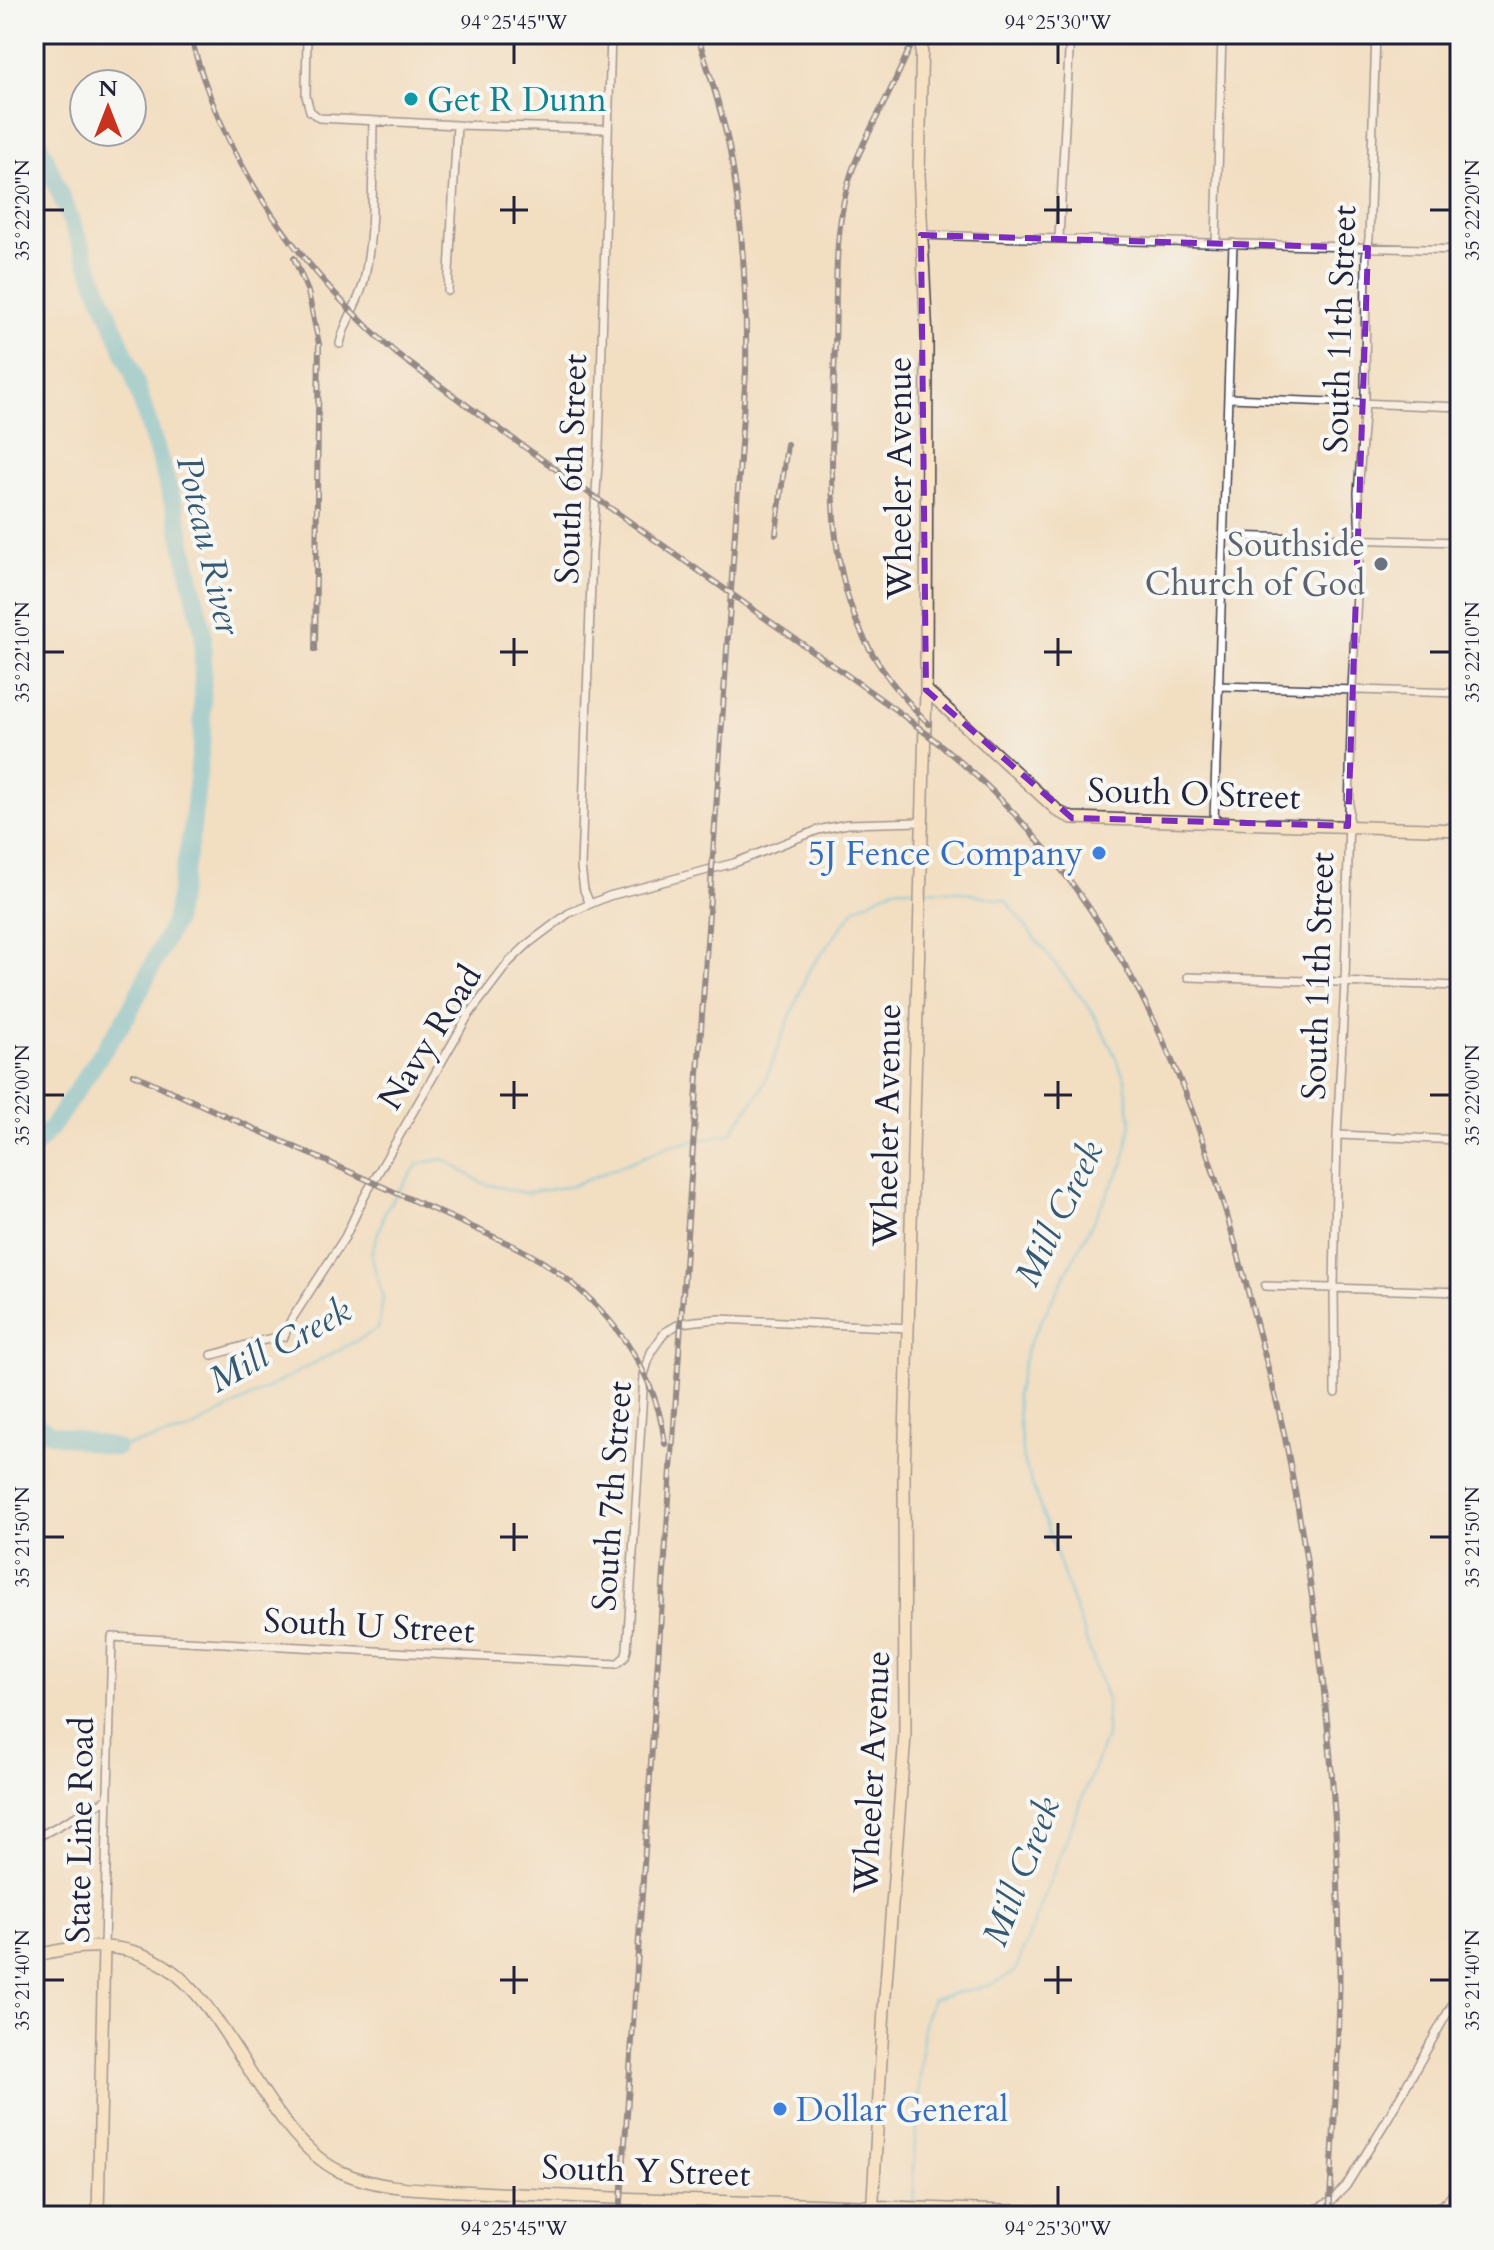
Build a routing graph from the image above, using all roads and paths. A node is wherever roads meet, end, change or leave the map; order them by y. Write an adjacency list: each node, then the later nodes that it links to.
1 (307, 34): 7 (street)
2 (611, 34): 9 (street, South 6th Street)
3 (922, 34): 10 (main road, Wheeler Avenue)
4 (1070, 34): 11 (street)
5 (1222, 34): 12 (street)
6 (1376, 34): 14 (street, South 11th Street)
7 (373, 121): 8 (street); 17 (street)
8 (457, 125): 9 (street); 16 (street)
9 (608, 129): 32 (street, South 6th Street)
10 (921, 235): 11 (street); 26 (main road, Wheeler Avenue)
11 (1059, 238): 12 (street)
12 (1216, 243): 13 (street)
13 (1233, 243): 14 (street); 18 (street)
14 (1368, 248): 15 (street); 19 (street, South 11th Street)
15 (1460, 250)
16 (448, 291)
17 (340, 344)
18 (1229, 398): 19 (street); 21 (street)
19 (1365, 403): 20 (street); 22 (street, South 11th Street)
20 (1460, 407)
21 (1225, 536): 22 (street); 24 (street)
22 (1360, 539): 23 (street); 25 (street, South 11th Street)
23 (1460, 542)
24 (1218, 686): 25 (street); 29 (street)
25 (1352, 689): 27 (street); 30 (street, South 11th Street)
26 (926, 690): 28 (main road, Wheeler Avenue); 29 (main road, South O Street)
27 (1460, 693)
28 (921, 822): 32 (street, Navy Road); 41 (main road, Wheeler Avenue)
29 (1214, 822): 30 (main road, South O Street)
30 (1348, 826): 31 (main road, South O Street); 34 (street, South 11th Street)
31 (1460, 830)
32 (590, 904): 42 (street, Navy Road)
33 (1188, 977): 34 (street)
34 (1345, 982): 35 (street); 36 (street, South 11th Street)
35 (1460, 986)
36 (1337, 1135): 37 (street); 39 (street, South 11th Street)
37 (1460, 1140)
38 (1265, 1286): 39 (street)
39 (1334, 1288): 40 (street); 43 (street, South 11th Street)
40 (1460, 1292)
41 (909, 1328): 45 (street, South 7th Street); 52 (main road, Wheeler Avenue)
42 (212, 1355)
43 (1335, 1393)
44 (112, 1637): 45 (street, South U Street); 46 (street, State Line Road)
45 (622, 1661)
46 (106, 1800): 47 (street); 48 (street, State Line Road)
47 (34, 1839)
48 (104, 1946): 49 (main road, South Y Street); 52 (main road, South Y Street); 53 (main road, State Line Road)
49 (34, 1956)
50 (1460, 1996): 55 (street)
51 (1460, 2188): 56 (main road)
52 (872, 2211): 54 (main road, South Y Street)
53 (98, 2216)
54 (1146, 2216)
55 (1302, 2216)
56 (1430, 2216)

